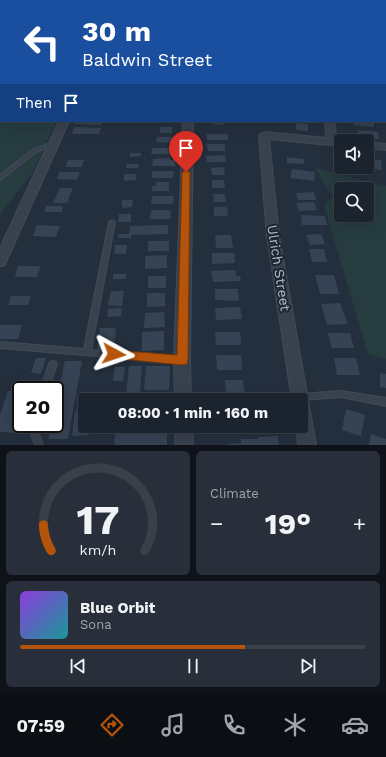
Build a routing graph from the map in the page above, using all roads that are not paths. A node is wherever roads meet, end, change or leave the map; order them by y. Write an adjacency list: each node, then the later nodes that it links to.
1 (64, 122): 6 (street)
2 (188, 122): 14 (street)
3 (330, 122): 4 (street)
4 (334, 135)
5 (334, 142): 18 (street, Ulrich Street)
6 (53, 144): 9 (lane); 11 (street)
7 (374, 146): 8 (street)
8 (386, 147)
9 (0, 178)
10 (112, 222): 13 (lane)
11 (0, 262)
12 (0, 345): 13 (lane)
13 (86, 352): 14 (lane)
14 (182, 360): 17 (street)
15 (53, 364): 16 (lane)
16 (47, 381)
17 (183, 393)
18 (299, 393)
19 (308, 399): 20 (lane)
20 (386, 402)
21 (34, 433): 24 (lane)
22 (184, 433): 25 (street)
23 (305, 433): 26 (street, Ulrich Street)
24 (39, 445)
25 (184, 445)
26 (307, 445)

